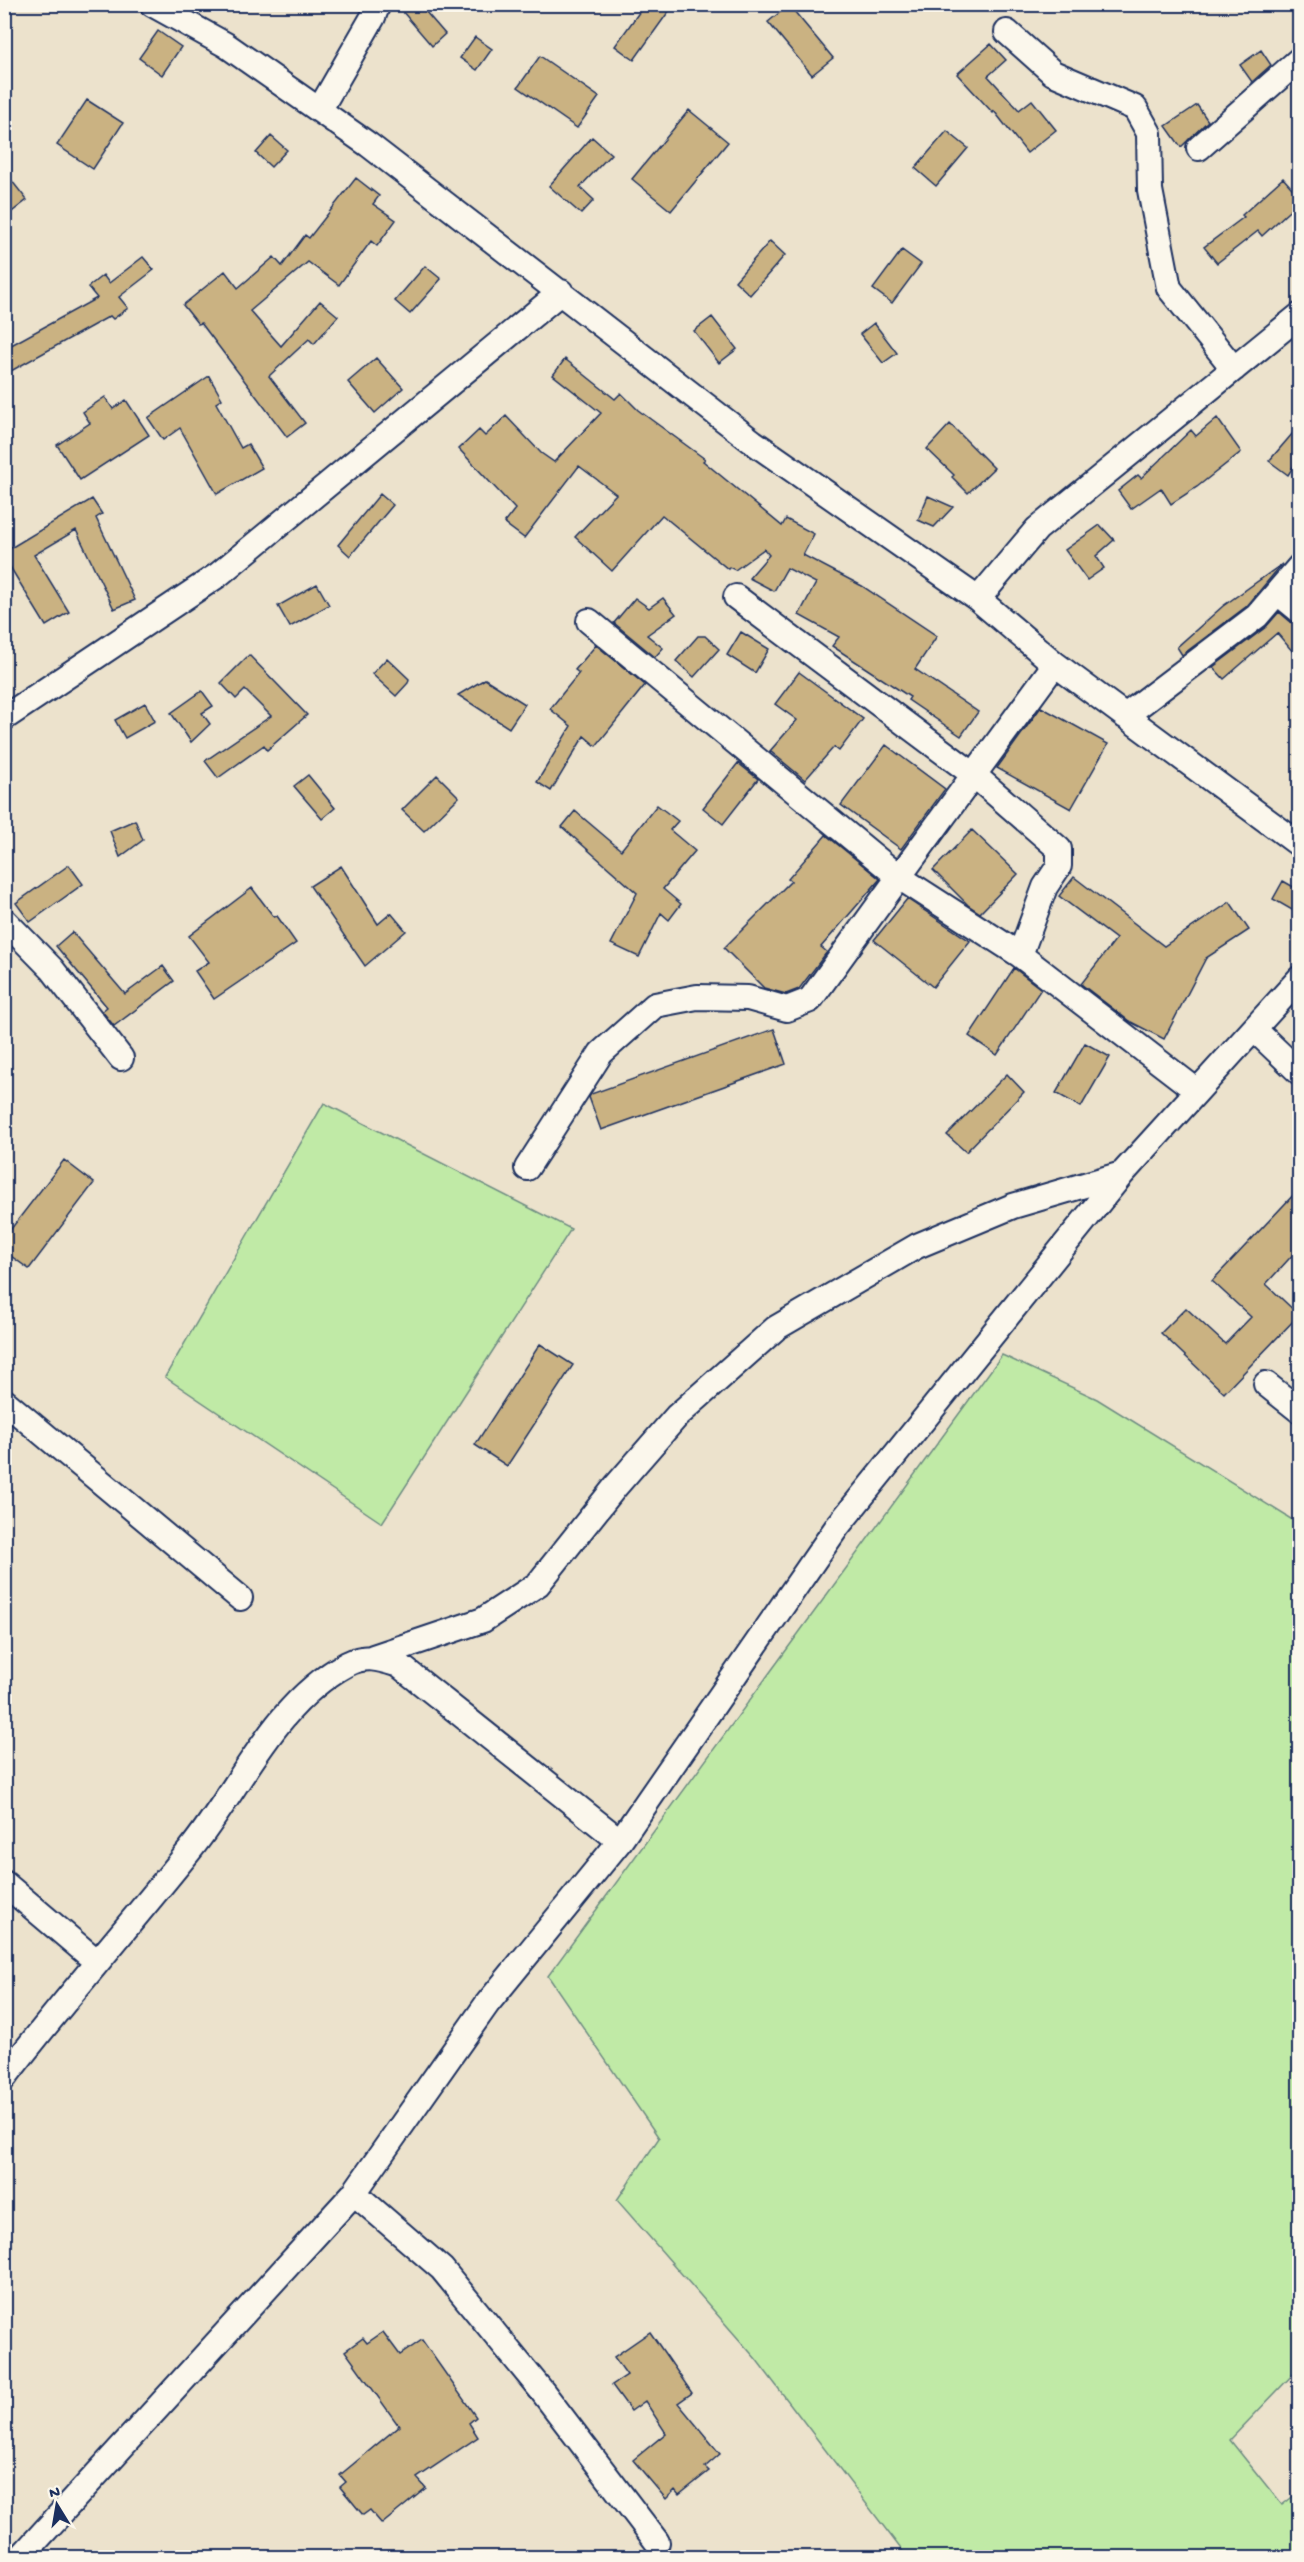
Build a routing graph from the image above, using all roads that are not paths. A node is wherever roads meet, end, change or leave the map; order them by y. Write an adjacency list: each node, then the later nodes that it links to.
1 (153, 4): 5 (street)
2 (378, 4): 5 (street)
3 (1007, 32): 9 (street)
4 (1299, 59): 6 (street)
5 (320, 109): 7 (street)
6 (1199, 148)
7 (561, 292): 13 (street); 18 (street)
8 (1299, 315): 9 (street)
9 (1234, 369): 13 (street)
10 (1299, 566): 11 (street)
11 (1278, 593): 14 (street); 17 (street)
12 (736, 597): 19 (street)
13 (978, 599): 16 (street)
14 (1299, 611)
15 (590, 621): 21 (street)
16 (1055, 664): 17 (street); 19 (street)
17 (1125, 716): 20 (street)
18 (4, 718)
19 (974, 775): 21 (street); 23 (street)
20 (1299, 845)
21 (899, 877): 23 (street); 29 (street)
22 (4, 920): 26 (street)
23 (1020, 955): 28 (street)
24 (1299, 978): 25 (street)
25 (1254, 1029): 27 (street); 28 (street)
26 (121, 1058)
27 (1295, 1061)
28 (1197, 1091): 30 (street)
29 (527, 1168)
30 (1122, 1174): 35 (street); 36 (street)
31 (1266, 1384): 33 (street)
32 (4, 1401): 34 (street)
33 (1299, 1411)
34 (240, 1598)
35 (373, 1657): 36 (street); 38 (street)
36 (620, 1841): 40 (street)
37 (4, 1884): 38 (street)
38 (96, 1961): 39 (street)
39 (4, 2078)
40 (354, 2193): 41 (street); 42 (street)
41 (657, 2542)
42 (20, 2558)

